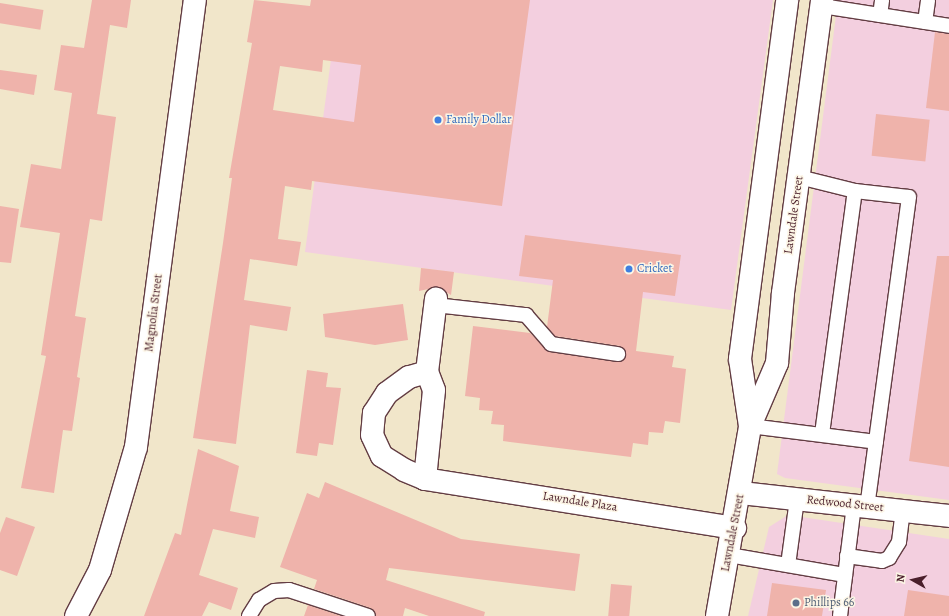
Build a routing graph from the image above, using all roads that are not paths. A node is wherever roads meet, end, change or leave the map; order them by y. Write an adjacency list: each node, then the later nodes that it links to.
1 (195, 0): 28 (street, Magnolia Street)
2 (787, 0): 14 (street, Lawndale Street)
3 (882, 0): 6 (lane)
4 (928, 0): 7 (lane)
5 (822, 3): 6 (lane); 9 (street, Lawndale Street)
6 (880, 15): 7 (lane)
7 (925, 22): 8 (lane)
8 (949, 26)
9 (799, 177): 10 (lane); 14 (street, Lawndale Street)
10 (855, 191): 15 (lane); 16 (lane)
11 (435, 302): 12 (lane); 13 (street)
12 (618, 354)
13 (427, 372): 17 (street); 17 (street, Lawndale Plaza)
14 (750, 426): 15 (lane); 18 (street, Lawndale Street)
15 (822, 434): 16 (lane)
16 (876, 442): 20 (lane)
17 (425, 479): 23 (street, Lawndale Plaza)
18 (741, 493): 19 (street, Redwood Street); 23 (street, Lawndale Street)
19 (797, 499): 20 (street, Redwood Street); 26 (lane)
20 (860, 506): 21 (street, Redwood Street); 25 (lane)
21 (904, 511): 22 (street, Redwood Street); 25 (lane)
22 (949, 516)
23 (735, 528): 24 (street, Lawndale Street)
24 (729, 555): 26 (lane); 31 (street, Lawndale Street)
25 (847, 556): 27 (lane)
26 (788, 565): 27 (lane)
27 (845, 575): 32 (lane)
28 (76, 616)
29 (249, 616): 30 (lane)
30 (368, 616)
31 (717, 616)
32 (840, 616)

